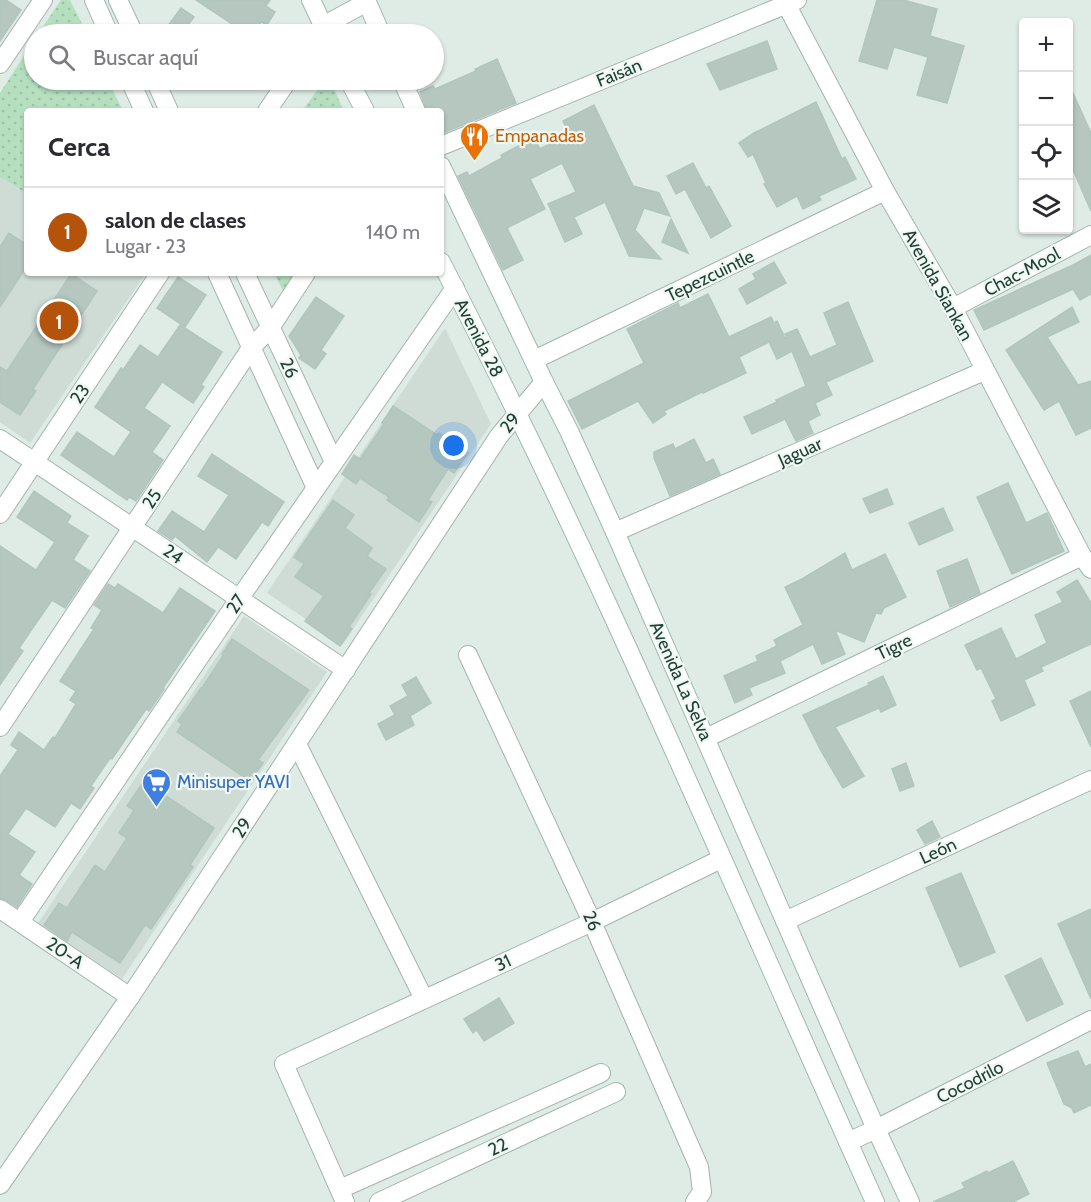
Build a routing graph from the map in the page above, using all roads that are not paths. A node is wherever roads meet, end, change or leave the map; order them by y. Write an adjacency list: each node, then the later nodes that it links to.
1 (43, 0): 7 (street)
2 (94, 0): 8 (street)
3 (118, 0): 9 (street)
4 (311, 0): 10 (street)
5 (366, 1): 11 (street); 12 (street)
6 (789, 2): 25 (street, Faisán); 27 (street, Avenida Siankan)
7 (27, 24)
8 (105, 24)
9 (129, 24)
10 (320, 24)
11 (334, 24)
12 (376, 24)
13 (24, 28): 14 (street)
14 (0, 64)
15 (135, 90): 20 (street)
16 (160, 90): 21 (street)
17 (281, 90): 22 (street)
18 (354, 90): 23 (street)
19 (407, 90): 24 (street)
20 (143, 108)
21 (168, 108)
22 (269, 108)
23 (363, 108)
24 (415, 108)
25 (444, 145)
26 (444, 172): 38 (street, Avenida La Selva)
27 (885, 191): 35 (street, Avenida Siankan); 38 (street, Tepezcuintle)
28 (1091, 236): 35 (street, Chac-Mool)
29 (444, 268): 34 (street, Avenida 28)
30 (158, 276): 43 (street, 23)
31 (219, 276): 37 (street)
32 (246, 276): 36 (street, 26)
33 (304, 276): 36 (street, 25)
34 (455, 288): 41 (street, Avenida 28); 44 (street, 27)
35 (952, 308): 39 (street, Avenida Siankan)
36 (270, 328): 37 (street, 25); 44 (street, 26)
37 (251, 348): 45 (street); 47 (street, 25)
38 (534, 360): 40 (street, Avenida La Selva)
39 (984, 371): 48 (street, Jaguar); 49 (street, Avenida Siankan)
40 (544, 382): 41 (street, 29); 48 (street, Avenida La Selva)
41 (518, 413): 52 (street, 29); 57 (street, Avenida La Selva)
42 (0, 438): 43 (street, 24)
43 (35, 462): 46 (street, 23); 47 (street, 24)
44 (334, 462): 45 (street, 27)
45 (316, 488): 50 (street, 27)
46 (0, 514)
47 (133, 527): 50 (street, 24); 53 (street, 25)
48 (615, 532): 54 (street, Avenida La Selva)
49 (1087, 562): 54 (street, Tigre)
50 (239, 599): 52 (street, 24); 60 (street, 27)
51 (468, 656): 61 (street, 26)
52 (346, 670): 55 (street, 29)
53 (0, 726)
54 (706, 738): 59 (street, Avenida La Selva)
55 (297, 744): 62 (street, 29); 63 (street)
56 (1091, 780): 59 (street, León)
57 (721, 859): 61 (street, 31); 68 (street, Avenida La Selva)
58 (0, 909): 60 (street, 20-A)
59 (785, 921): 67 (street, Avenida La Selva)
60 (20, 922): 62 (street, 20-A)
61 (592, 922): 63 (street, 31); 71 (street, 26)
62 (130, 997): 69 (street, 29)
63 (424, 999): 70 (street, 31)
64 (1091, 1020): 67 (street, Cocodrilo)
65 (601, 1072): 70 (street)
66 (616, 1092): 72 (street, 22)
67 (876, 1129): 68 (street, Cocodrilo); 74 (street, Avenida La Selva)
68 (848, 1142): 73 (street, Avenida La Selva)
69 (0, 1185)
70 (342, 1196)
71 (698, 1197)
72 (379, 1202)
73 (875, 1202)
74 (910, 1202)

